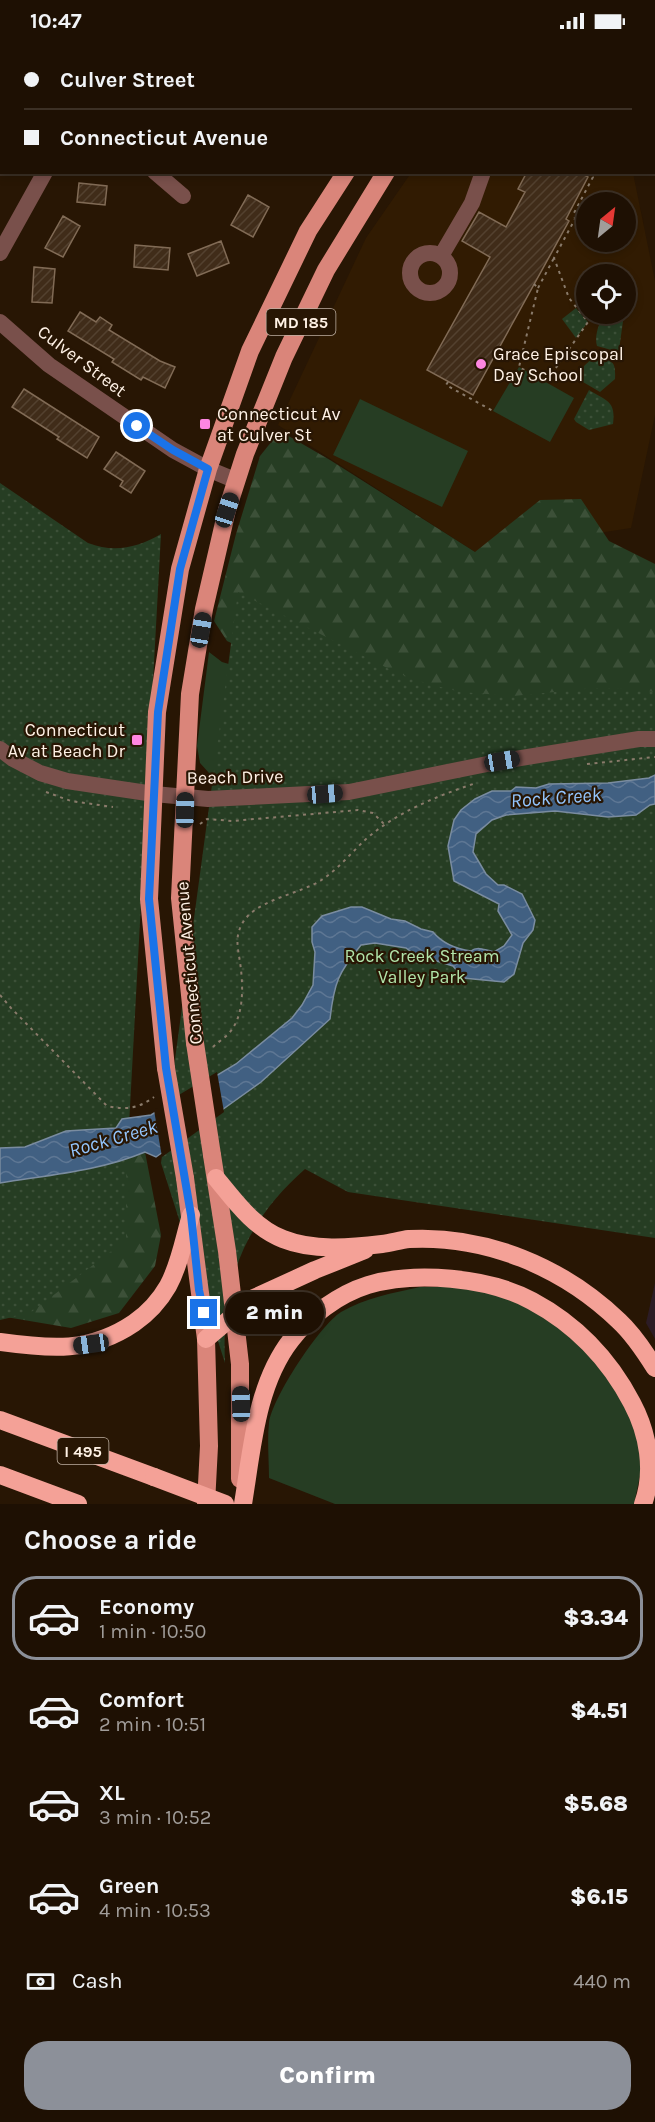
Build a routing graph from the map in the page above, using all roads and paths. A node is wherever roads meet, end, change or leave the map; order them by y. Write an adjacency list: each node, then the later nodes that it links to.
1 (44, 174): 8 (street)
2 (157, 174): 7 (street)
3 (345, 174): 16 (main road, Connecticut Avenue / MD 185)
4 (385, 174): 17 (main road, Connecticut Avenue / MD 185)
5 (589, 174): 10 (path)
6 (479, 175): 9 (street)
7 (183, 196)
8 (0, 253)
9 (441, 256)
10 (554, 258): 12 (path); 12 (path)
11 (534, 284): 12 (path)
12 (538, 288)
13 (0, 322): 16 (street, Culver Street)
14 (448, 382): 15 (path)
15 (493, 411)
16 (208, 469): 17 (street, Culver Street); 23 (main road, Connecticut Avenue / MD 185)
17 (237, 481): 24 (main road, Connecticut Avenue / MD 185)
18 (655, 739): 24 (street, Beach Drive)
19 (0, 749): 23 (street, Beach Drive)
20 (655, 757): 21 (path)
21 (584, 764)
22 (483, 781): 26 (path)
23 (154, 794): 24 (street, Beach Drive); 31 (main road, Connecticut Avenue / MD 185, bridge)
24 (185, 797): 28 (main road, Connecticut Avenue / MD 185)
25 (200, 824): 26 (path)
26 (385, 825): 28 (path)
27 (0, 995): 29 (path)
28 (204, 1045): 30 (main road, Connecticut Avenue / MD 185, bridge)
29 (159, 1092)
30 (216, 1178): 32 (highway); 33 (main road, Connecticut Avenue / MD 185)
31 (191, 1215): 34 (main road, Connecticut Avenue / MD 185); 35 (highway)
32 (381, 1244): 33 (highway); 36 (highway)
33 (235, 1312): 34 (highway); 42 (main road, Connecticut Avenue / MD 185)
34 (206, 1339): 40 (main road, Connecticut Avenue / MD 185)
35 (0, 1342)
36 (655, 1368)
37 (0, 1420): 41 (highway, I 495, bridge)
38 (0, 1475): 39 (highway)
39 (78, 1504)
40 (206, 1504)
41 (225, 1504)
42 (241, 1504): 43 (highway)
43 (643, 1504)

